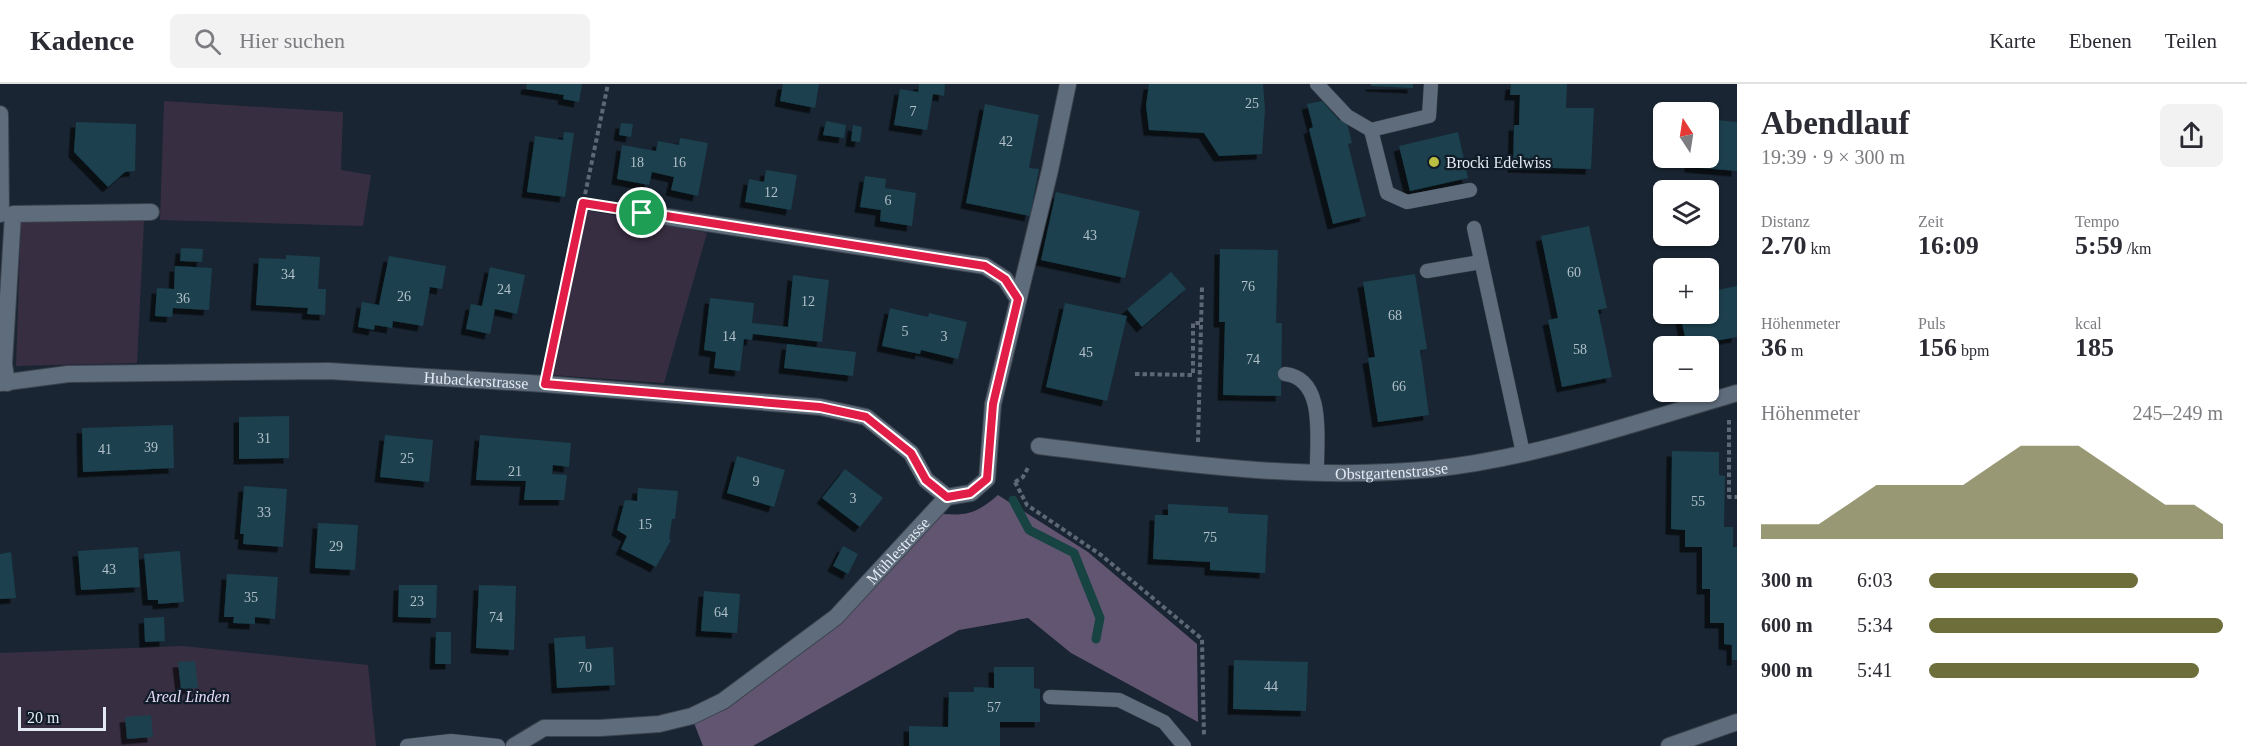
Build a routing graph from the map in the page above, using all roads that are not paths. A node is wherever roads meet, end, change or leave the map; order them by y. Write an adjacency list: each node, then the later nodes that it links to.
1 (1068, 84): 13 (street)
2 (1317, 84): 5 (lane)
3 (1431, 84): 5 (lane)
4 (0, 114): 9 (street, Hubackerstrasse)
5 (1371, 130): 6 (lane)
6 (1470, 190)
7 (151, 212): 9 (street)
8 (642, 213): 13 (street)
9 (5, 214): 15 (street, Hubackerstrasse)
10 (1473, 228): 11 (lane)
11 (1481, 262): 12 (lane); 18 (lane)
12 (1427, 271)
13 (1018, 299): 20 (street)
14 (1285, 374): 19 (lane)
15 (3, 383): 20 (street, Hubackerstrasse)
16 (1737, 393): 18 (street, Obstgartenstrasse)
17 (1039, 446): 19 (street, Obstgartenstrasse)
18 (1523, 453): 19 (street, Obstgartenstrasse)
19 (1317, 473)
20 (947, 497): 25 (street, Mühlestrasse)
21 (1050, 697): 26 (lane)
22 (1737, 722): 27 (street)
23 (407, 746): 24 (lane)
24 (498, 746)
25 (514, 746)
26 (1184, 746)
27 (1669, 746)

